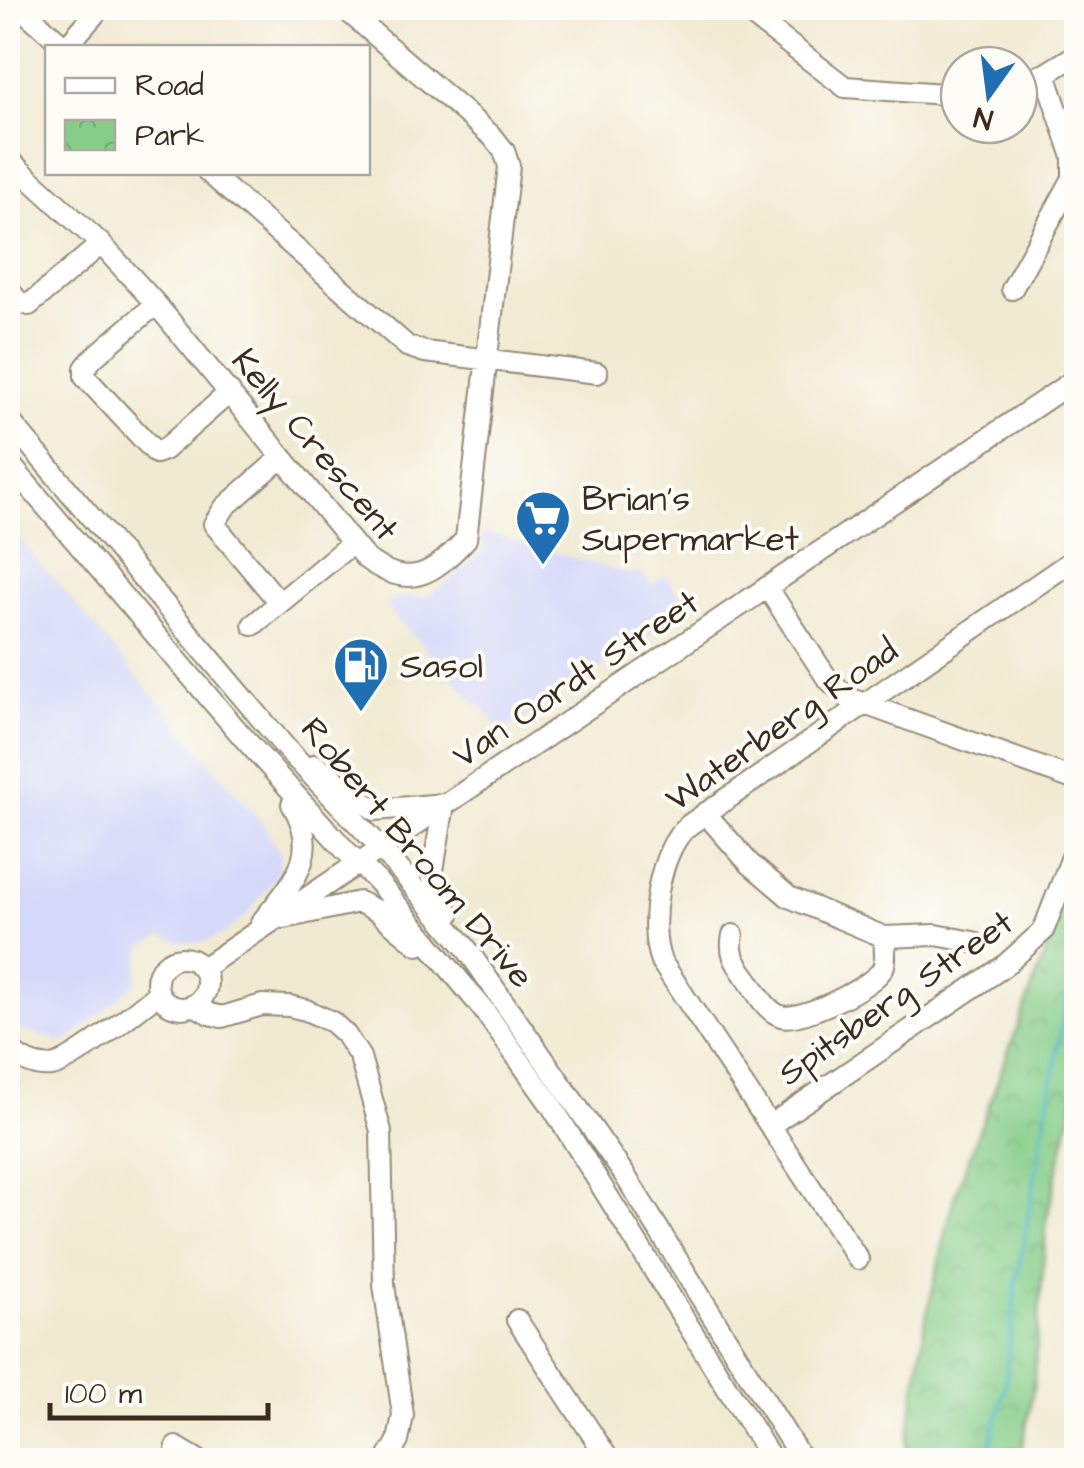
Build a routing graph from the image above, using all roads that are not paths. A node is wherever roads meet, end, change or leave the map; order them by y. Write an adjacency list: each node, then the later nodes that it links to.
1 (21, 8): 5 (street)
2 (100, 8): 6 (street)
3 (344, 8): 17 (street, Kelly Crescent)
4 (742, 8): 10 (street)
5 (64, 45)
6 (68, 45)
7 (1076, 55): 8 (street)
8 (1045, 74): 9 (street); 15 (street)
9 (1039, 76)
10 (939, 94)
11 (10, 165): 13 (street, Kelly Crescent)
12 (211, 175): 17 (street)
13 (101, 244): 14 (street); 16 (street, Kelly Crescent)
14 (8, 289)
15 (1012, 290)
16 (156, 304): 20 (street, Kelly Crescent); 20 (street)
17 (487, 360): 18 (street); 24 (street, Kelly Crescent)
18 (597, 373)
19 (1076, 379): 26 (street, Van Oordt Street)
20 (230, 392): 22 (street, Kelly Crescent)
21 (8, 419): 31 (street, Robert Broom Drive)
22 (281, 458): 24 (street, Kelly Crescent); 27 (street)
23 (8, 462): 30 (street, Robert Broom Drive)
24 (352, 543): 27 (street)
25 (1076, 558): 29 (street, Waterberg Road)
26 (767, 587): 29 (street); 33 (street, Van Oordt Street)
27 (279, 602): 28 (street)
28 (253, 626)
29 (862, 705): 32 (street); 34 (street, Waterberg Road)
30 (242, 736): 37 (street, Robert Broom Drive); 39 (street)
31 (284, 746): 33 (street); 36 (street, Robert Broom Drive)
32 (1076, 780)
33 (444, 804): 36 (street, Van Oordt Street); 43 (street)
34 (706, 814): 41 (street); 49 (street, Waterberg Road)
35 (1076, 847): 49 (street, Spitsberg Street)
36 (382, 849): 37 (street, Van Oordt Street); 43 (street, Robert Broom Drive)
37 (360, 864): 38 (street, Van Oordt Street); 45 (street, Robert Broom Drive)
38 (276, 919): 39 (street, Van Oordt Street); 45 (street)
39 (254, 933): 44 (street, Van Oordt Street)
40 (733, 935): 41 (street)
41 (884, 937): 42 (street)
42 (973, 942)
43 (466, 948): 57 (street, Robert Broom Drive)
44 (203, 968): 46 (street); 47 (street)
45 (461, 982): 56 (street, Robert Broom Drive)
46 (158, 993): 47 (street); 48 (street)
47 (194, 1005): 54 (street)
48 (8, 1048)
49 (772, 1124): 50 (street, Waterberg Road)
50 (858, 1259)
51 (516, 1320): 55 (street)
52 (176, 1447): 53 (street)
53 (198, 1460)
54 (386, 1460)
55 (609, 1460)
56 (772, 1460)
57 (802, 1460)

